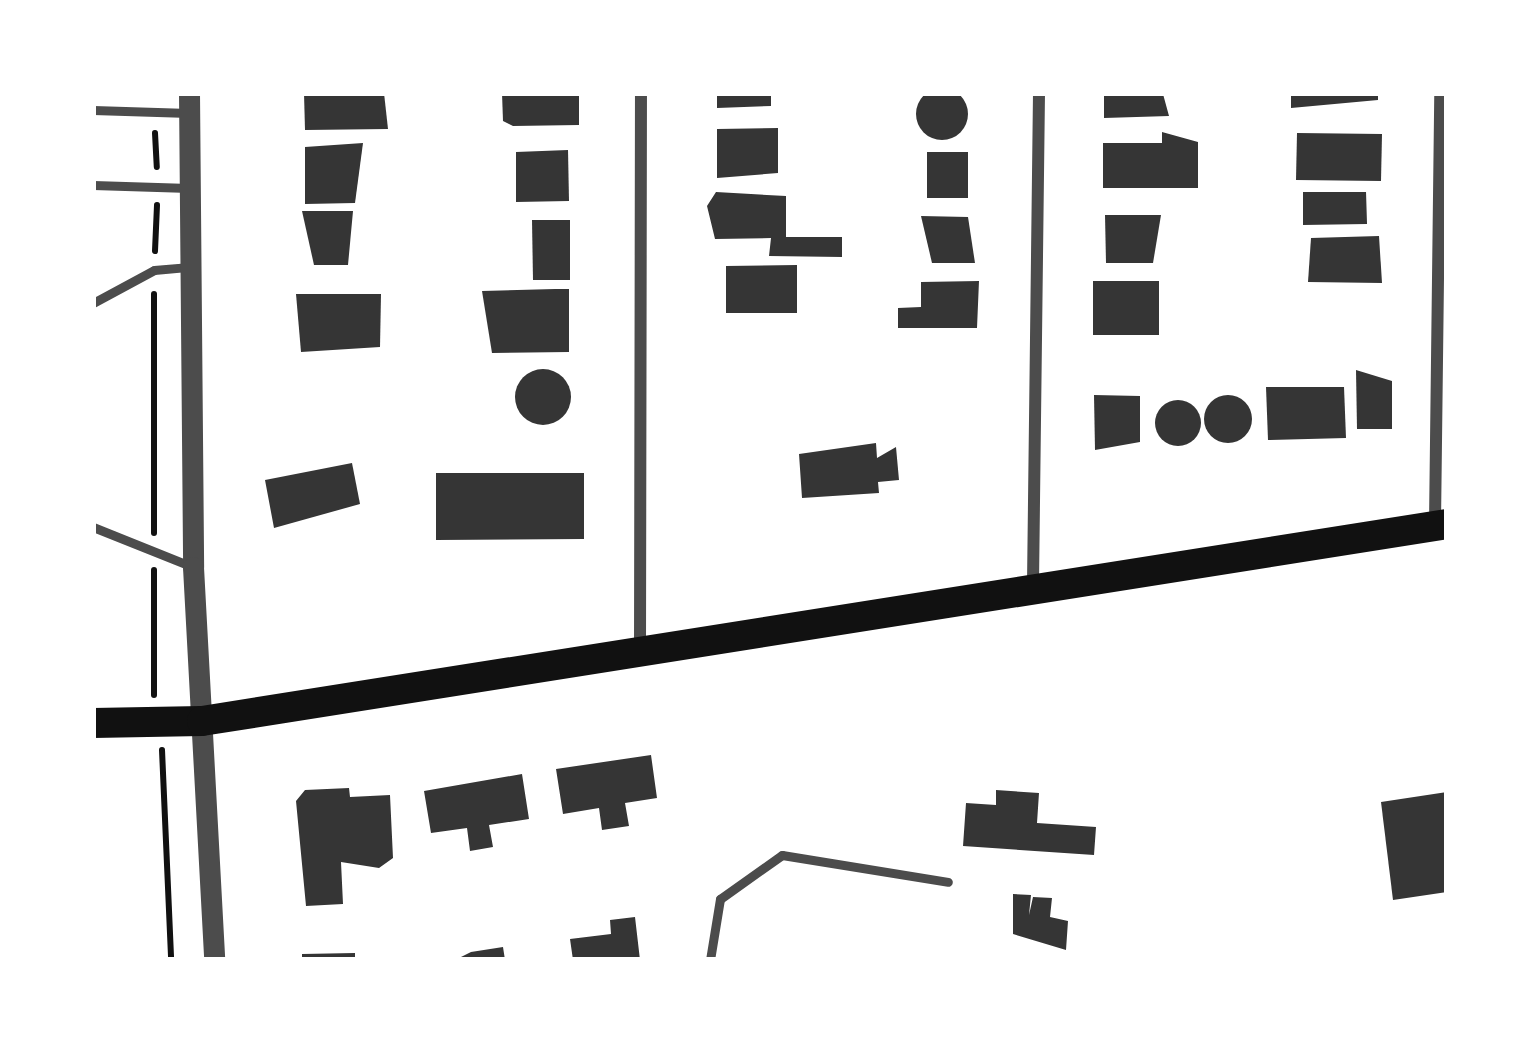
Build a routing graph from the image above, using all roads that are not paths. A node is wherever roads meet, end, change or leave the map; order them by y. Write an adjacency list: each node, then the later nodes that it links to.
1 (641, 93): 14 (street)
2 (1039, 93): 13 (street)
3 (1440, 93): 10 (street)
4 (189, 103): 5 (lane); 7 (street)
5 (93, 110)
6 (93, 184): 7 (lane)
7 (189, 188): 8 (street)
8 (191, 266): 9 (lane); 12 (street)
9 (93, 303)
10 (1441, 525): 13 (main road)
11 (93, 527): 12 (lane)
12 (194, 567): 15 (street)
13 (1033, 584): 14 (main road)
14 (640, 649): 15 (main road)
15 (202, 721): 16 (main road); 18 (street)
16 (93, 723)
17 (948, 882): 19 (lane)
18 (214, 960)
19 (710, 960)

